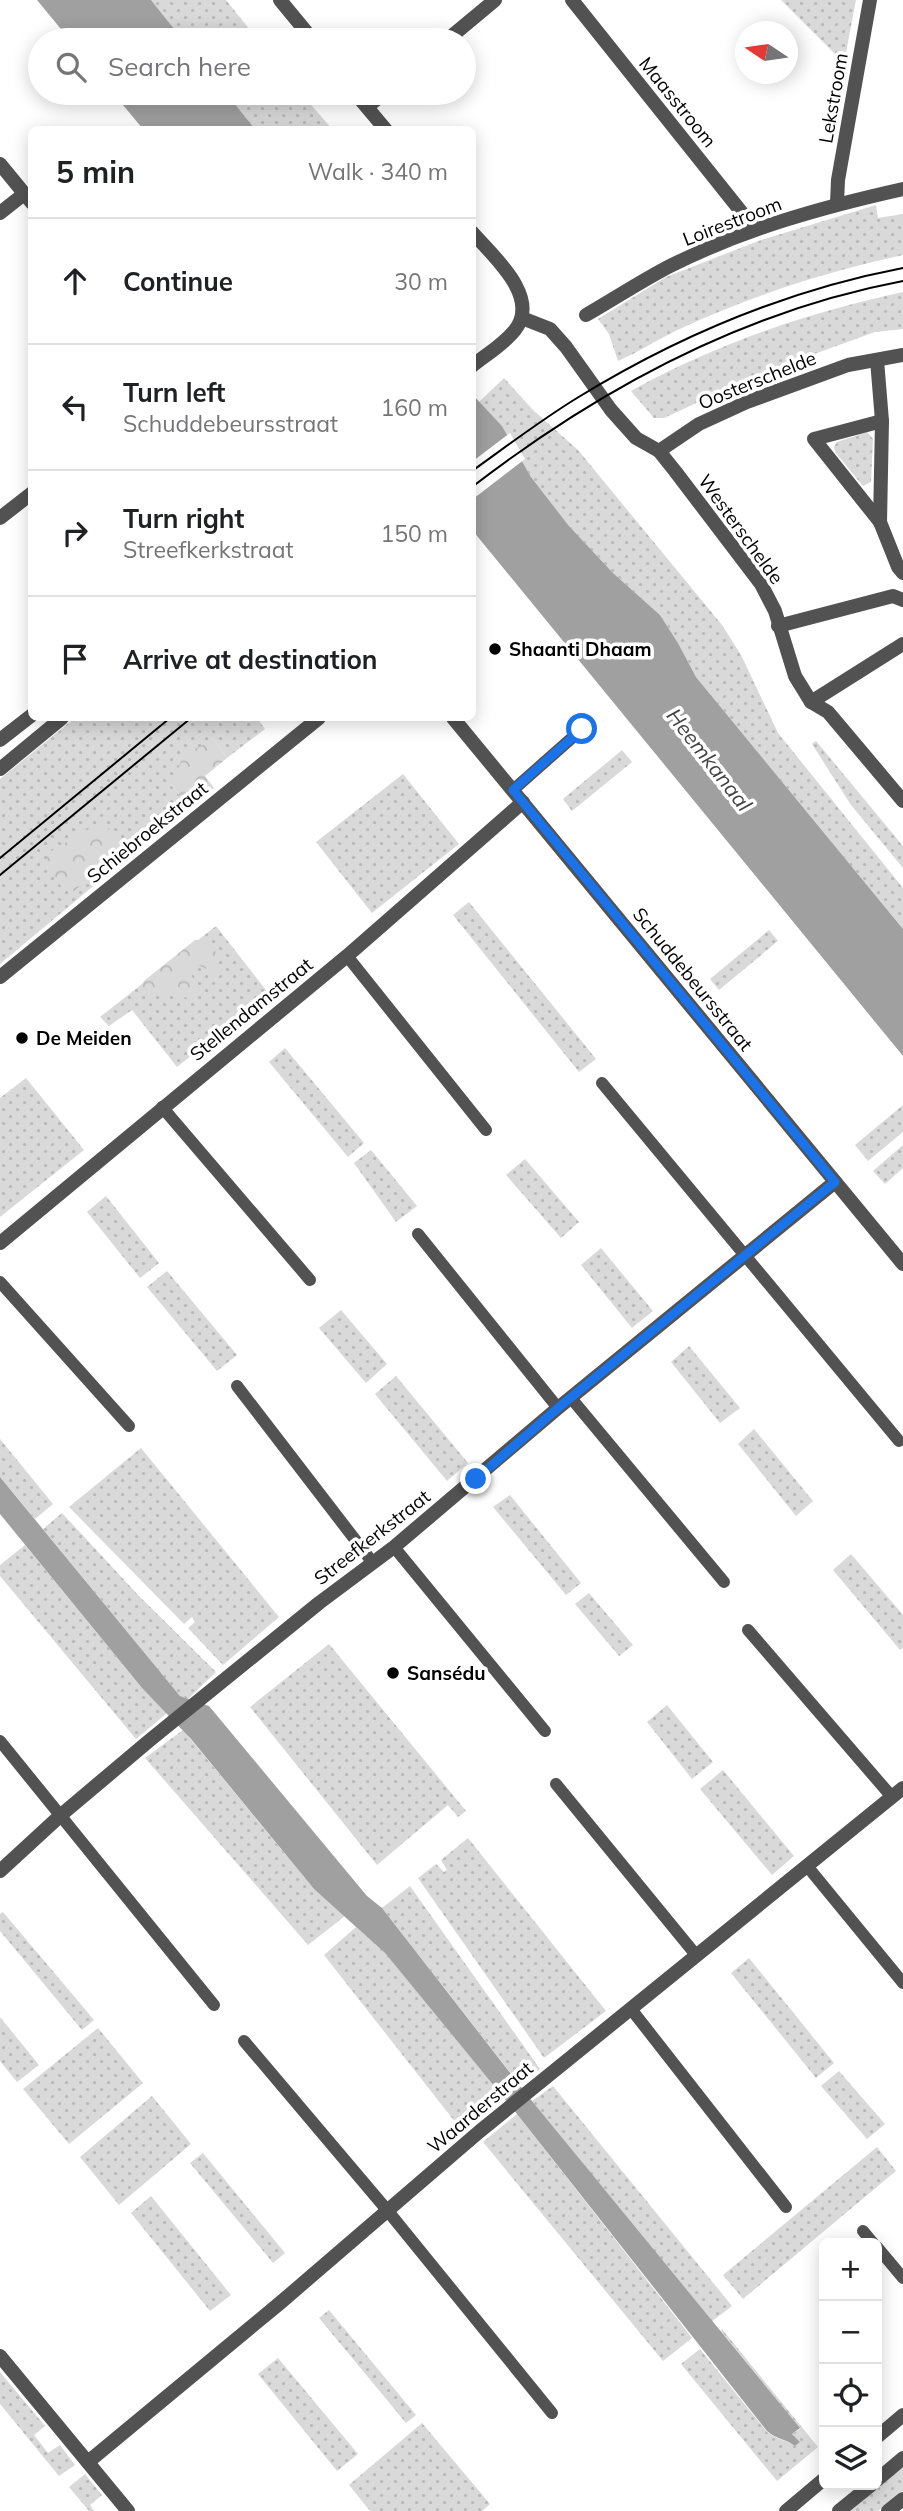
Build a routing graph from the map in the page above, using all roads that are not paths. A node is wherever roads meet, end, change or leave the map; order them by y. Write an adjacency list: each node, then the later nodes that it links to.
1 (280, 0): 5 (street)
2 (495, 0): 6 (street)
3 (572, 0): 15 (street, Maasstroom)
4 (870, 0): 13 (street, Lekstroom)
5 (303, 28)
6 (461, 28)
7 (369, 105): 8 (street)
8 (367, 107): 9 (street)
9 (383, 126)
10 (0, 164): 12 (street)
11 (903, 189): 13 (street, Loirestroom)
12 (28, 198): 14 (street)
13 (837, 203): 15 (street, Loirestroom)
14 (0, 213)
15 (755, 229): 17 (street, Loirestroom)
16 (476, 237): 18 (street)
17 (586, 315)
18 (522, 318): 21 (street); 23 (street)
19 (903, 355): 20 (street, Oosterschelde)
20 (877, 360): 22 (street); 23 (street, Oosterschelde)
21 (477, 362)
22 (882, 421): 26 (street); 26 (street)
23 (659, 451): 29 (street, Westerschelde)
24 (28, 496): 25 (street)
25 (0, 518)
26 (880, 522): 27 (street)
27 (903, 573)
28 (903, 600): 29 (street)
29 (778, 626): 31 (street, Westerschelde)
30 (903, 644): 31 (street)
31 (811, 702): 40 (street, Westerschelde)
32 (28, 718): 37 (street)
33 (58, 721): 38 (street)
34 (315, 721): 43 (street, Schiebroekstraat)
35 (456, 721): 39 (street, Schuddebeursstraat)
36 (582, 729): 39 (lane)
37 (0, 740)
38 (0, 769)
39 (513, 790): 41 (street, Schuddebeursstraat)
40 (903, 801)
41 (523, 802): 42 (street, Stellendamstraat); 47 (street, Schuddebeursstraat)
42 (347, 956): 45 (street, Stellendamstraat); 46 (lane)
43 (0, 977)
44 (602, 1083): 50 (lane)
45 (162, 1107): 49 (street, Stellendamstraat); 52 (lane)
46 (486, 1130)
47 (835, 1182): 50 (street, Streefkerkstraat); 51 (street, Schuddebeursstraat)
48 (418, 1234): 56 (lane)
49 (0, 1243)
50 (746, 1255): 55 (street, Streefkerkstraat); 58 (lane)
51 (903, 1264)
52 (310, 1280)
53 (0, 1282): 57 (lane)
54 (237, 1386): 60 (lane)
55 (571, 1398): 56 (street, Streefkerkstraat); 61 (lane)
56 (558, 1408): 59 (street, Streefkerkstraat)
57 (129, 1426)
58 (899, 1441)
59 (394, 1547): 60 (street, Streefkerkstraat); 63 (lane)
60 (373, 1563): 67 (street, Streefkerkstraat)
61 (724, 1582)
62 (748, 1630): 66 (lane)
63 (545, 1731)
64 (0, 1741): 67 (lane)
65 (556, 1784): 70 (lane)
66 (897, 1792): 68 (street, Waarderstraat)
67 (61, 1815): 69 (street, Streefkerkstraat); 72 (lane)
68 (807, 1866): 70 (street, Waarderstraat); 71 (lane)
69 (0, 1871)
70 (696, 1955): 73 (street, Waarderstraat)
71 (903, 1983)
72 (214, 2005)
73 (631, 2008): 75 (lane); 76 (street, Waarderstraat)
74 (244, 2041): 76 (lane)
75 (786, 2207)
76 (387, 2210): 82 (lane); 86 (street, Waarderstraat)
77 (863, 2231): 78 (lane)
78 (869, 2238)
79 (882, 2253): 80 (lane)
80 (903, 2278)
81 (0, 2356): 86 (street)
82 (552, 2413)
83 (903, 2415): 84 (street)
84 (882, 2433)
85 (903, 2458): 87 (street)
86 (88, 2462): 92 (street)
87 (882, 2476)
88 (819, 2484): 91 (street)
89 (865, 2490): 93 (street)
90 (903, 2499): 94 (street)
91 (792, 2509)
92 (128, 2511)
93 (839, 2511)
94 (888, 2511)

